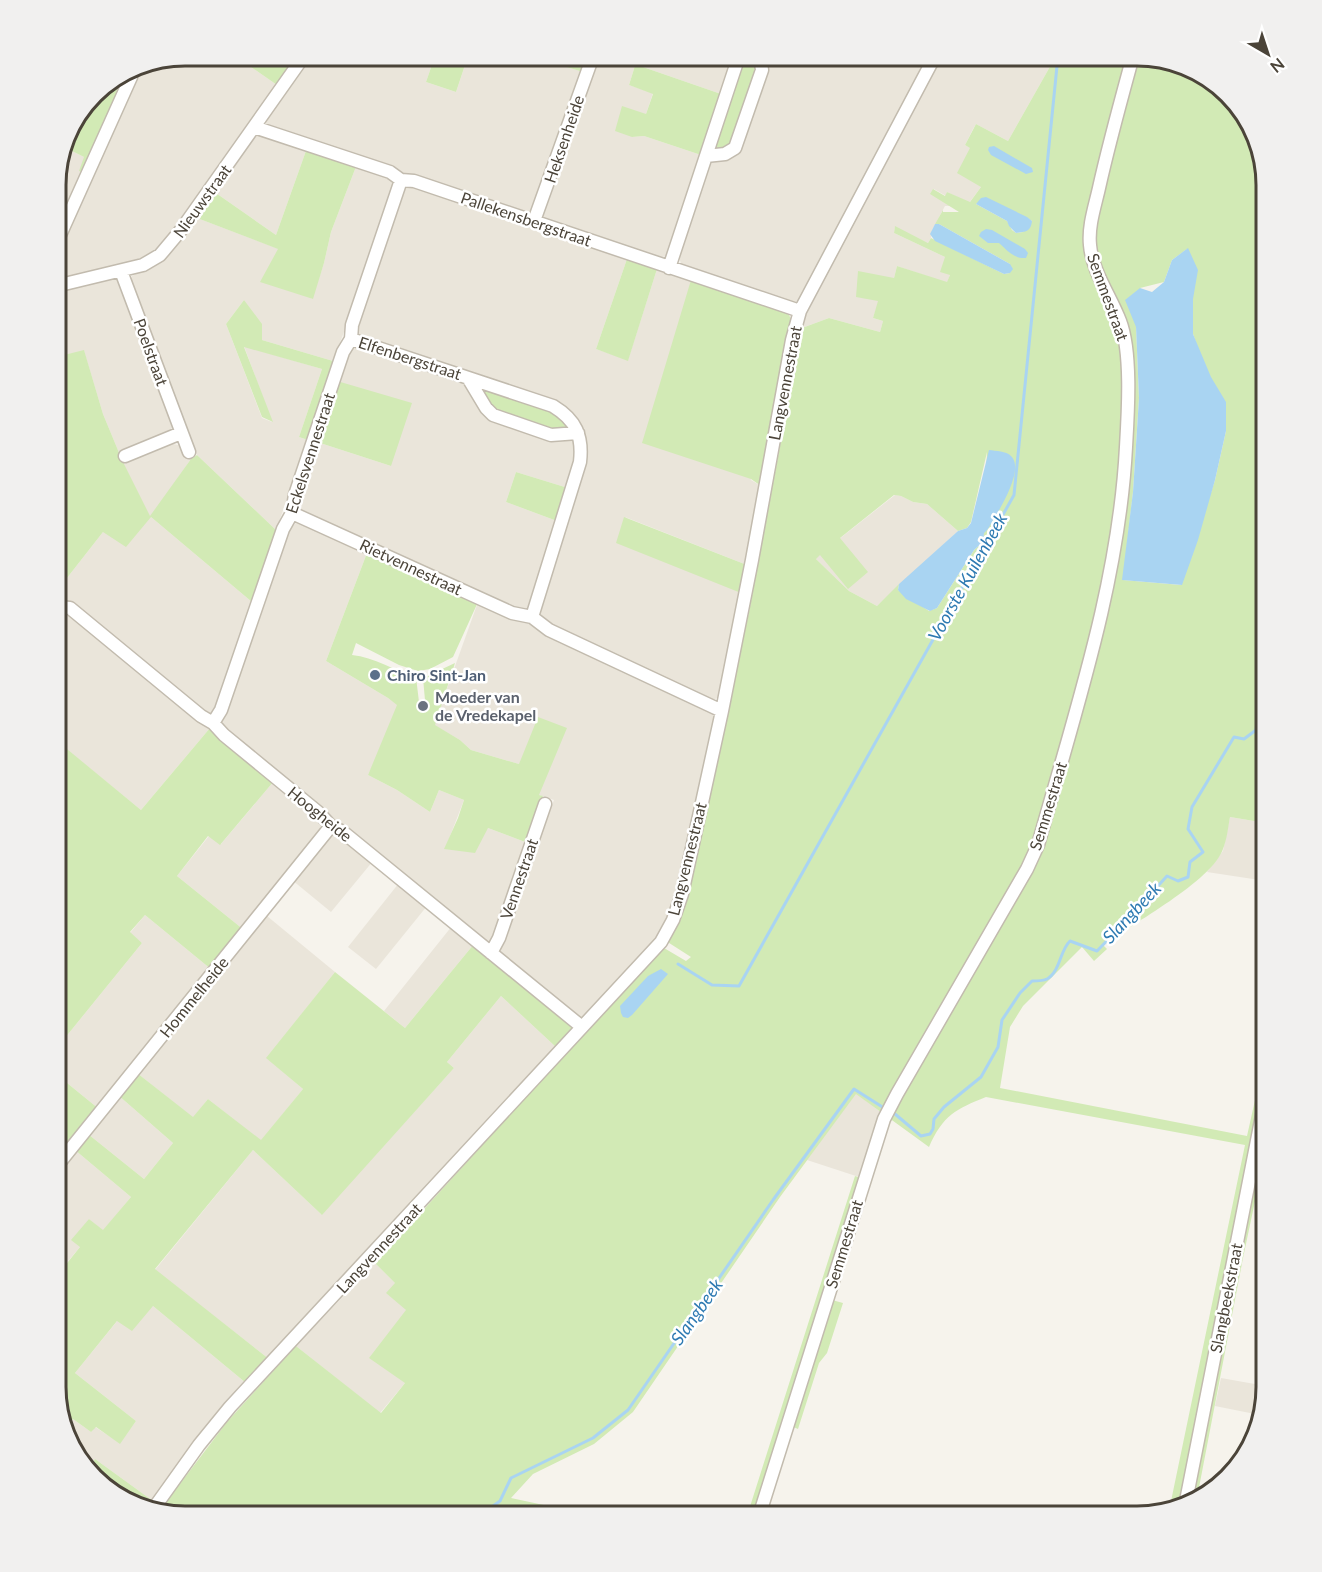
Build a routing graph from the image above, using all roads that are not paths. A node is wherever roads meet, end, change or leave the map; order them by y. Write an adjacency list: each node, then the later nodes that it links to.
1 (297, 66): 8 (street, Nieuwstraat)
2 (589, 66): 11 (street, Heksenheide)
3 (736, 66): 9 (street)
4 (761, 66): 9 (street)
5 (931, 66): 16 (street, Langvennestraat)
6 (1130, 66): 36 (street, Semmestraat)
7 (130, 79): 12 (street)
8 (254, 127): 10 (street, Pallekensbergstraat); 14 (street, Nieuwstraat)
9 (706, 156): 13 (street)
10 (401, 180): 11 (street, Pallekensbergstraat); 17 (street, Eckelsvennestraat)
11 (534, 221): 13 (street, Pallekensbergstraat)
12 (66, 222)
13 (669, 268): 16 (street, Pallekensbergstraat)
14 (122, 271): 15 (street, Nieuwstraat); 19 (street, Poelstraat)
15 (66, 284)
16 (800, 311): 26 (street, Langvennestraat)
17 (351, 339): 18 (street, Elfenbergstraat); 23 (street, Eckelsvennestraat)
18 (468, 378): 20 (street, Elfenbergstraat); 20 (street, Elfenbergstraat)
19 (181, 433): 21 (street, Poelstraat); 22 (street)
20 (578, 433): 25 (street)
21 (189, 452)
22 (125, 456)
23 (292, 513): 25 (street, Rietvennestraat); 27 (street, Eckelsvennestraat)
24 (66, 607): 27 (street, Hoogheide)
25 (532, 617): 26 (street, Rietvennestraat)
26 (722, 711): 31 (street, Langvennestraat)
27 (213, 723): 29 (street, Hoogheide)
28 (545, 804): 30 (street, Vennestraat)
29 (332, 826): 30 (street, Hoogheide); 33 (street, Hommelheide)
30 (491, 953): 31 (street, Hoogheide)
31 (582, 1027): 35 (street, Langvennestraat)
32 (1256, 1146): 34 (street, Slangbeekstraat)
33 (66, 1155)
34 (1187, 1495)
35 (158, 1503)
36 (762, 1506)

